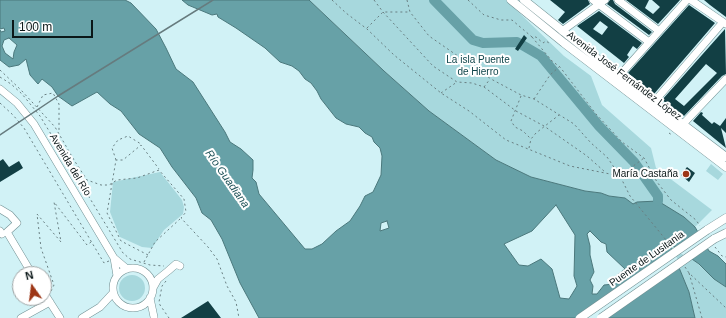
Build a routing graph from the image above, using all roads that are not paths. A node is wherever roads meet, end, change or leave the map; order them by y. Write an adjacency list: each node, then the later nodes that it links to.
1 (511, 0): 18 (main road, Avenida José Fernández López)
2 (524, 0): 9 (main road, Avenida José Fernández López)
3 (605, 0): 7 (street)
4 (618, 0): 10 (street)
5 (687, 0): 10 (street)
6 (691, 0): 8 (street)
7 (596, 2): 9 (street); 11 (street)
8 (724, 23): 15 (street)
9 (562, 30): 12 (main road, Avenida José Fernández López)
10 (659, 31): 11 (street)
11 (649, 42): 12 (street)
12 (619, 76): 15 (main road, Avenida José Fernández López)
13 (726, 79): 16 (street)
14 (0, 89): 23 (street, Avenida del Río)
15 (654, 102): 16 (main road, Avenida José Fernández López)
16 (683, 124): 17 (main road, Avenida José Fernández López)
17 (726, 157)
18 (726, 167)
19 (0, 209): 21 (street)
20 (726, 218): 42 (main road, Puente de Lusitania, bridge)
21 (2, 233): 24 (street)
22 (726, 233): 43 (main road, bridge)
23 (114, 258): 26 (street, Avenida del Río); 29 (street, Avenida del Río)
24 (26, 266)
25 (180, 266): 27 (street)
26 (127, 269): 28 (street); 29 (street)
27 (168, 270): 28 (street); 30 (street)
28 (146, 273): 30 (street)
29 (117, 276): 31 (street)
30 (153, 288): 32 (street)
31 (113, 293): 33 (street); 37 (street)
32 (150, 298): 36 (street); 38 (street)
33 (120, 304): 36 (street); 37 (street)
34 (37, 306): 39 (street)
35 (52, 306): 40 (street)
36 (142, 306): 38 (street)
37 (100, 307): 41 (street)
38 (155, 317)
39 (21, 318)
40 (60, 318)
41 (82, 318)
42 (580, 318)
43 (602, 318)

